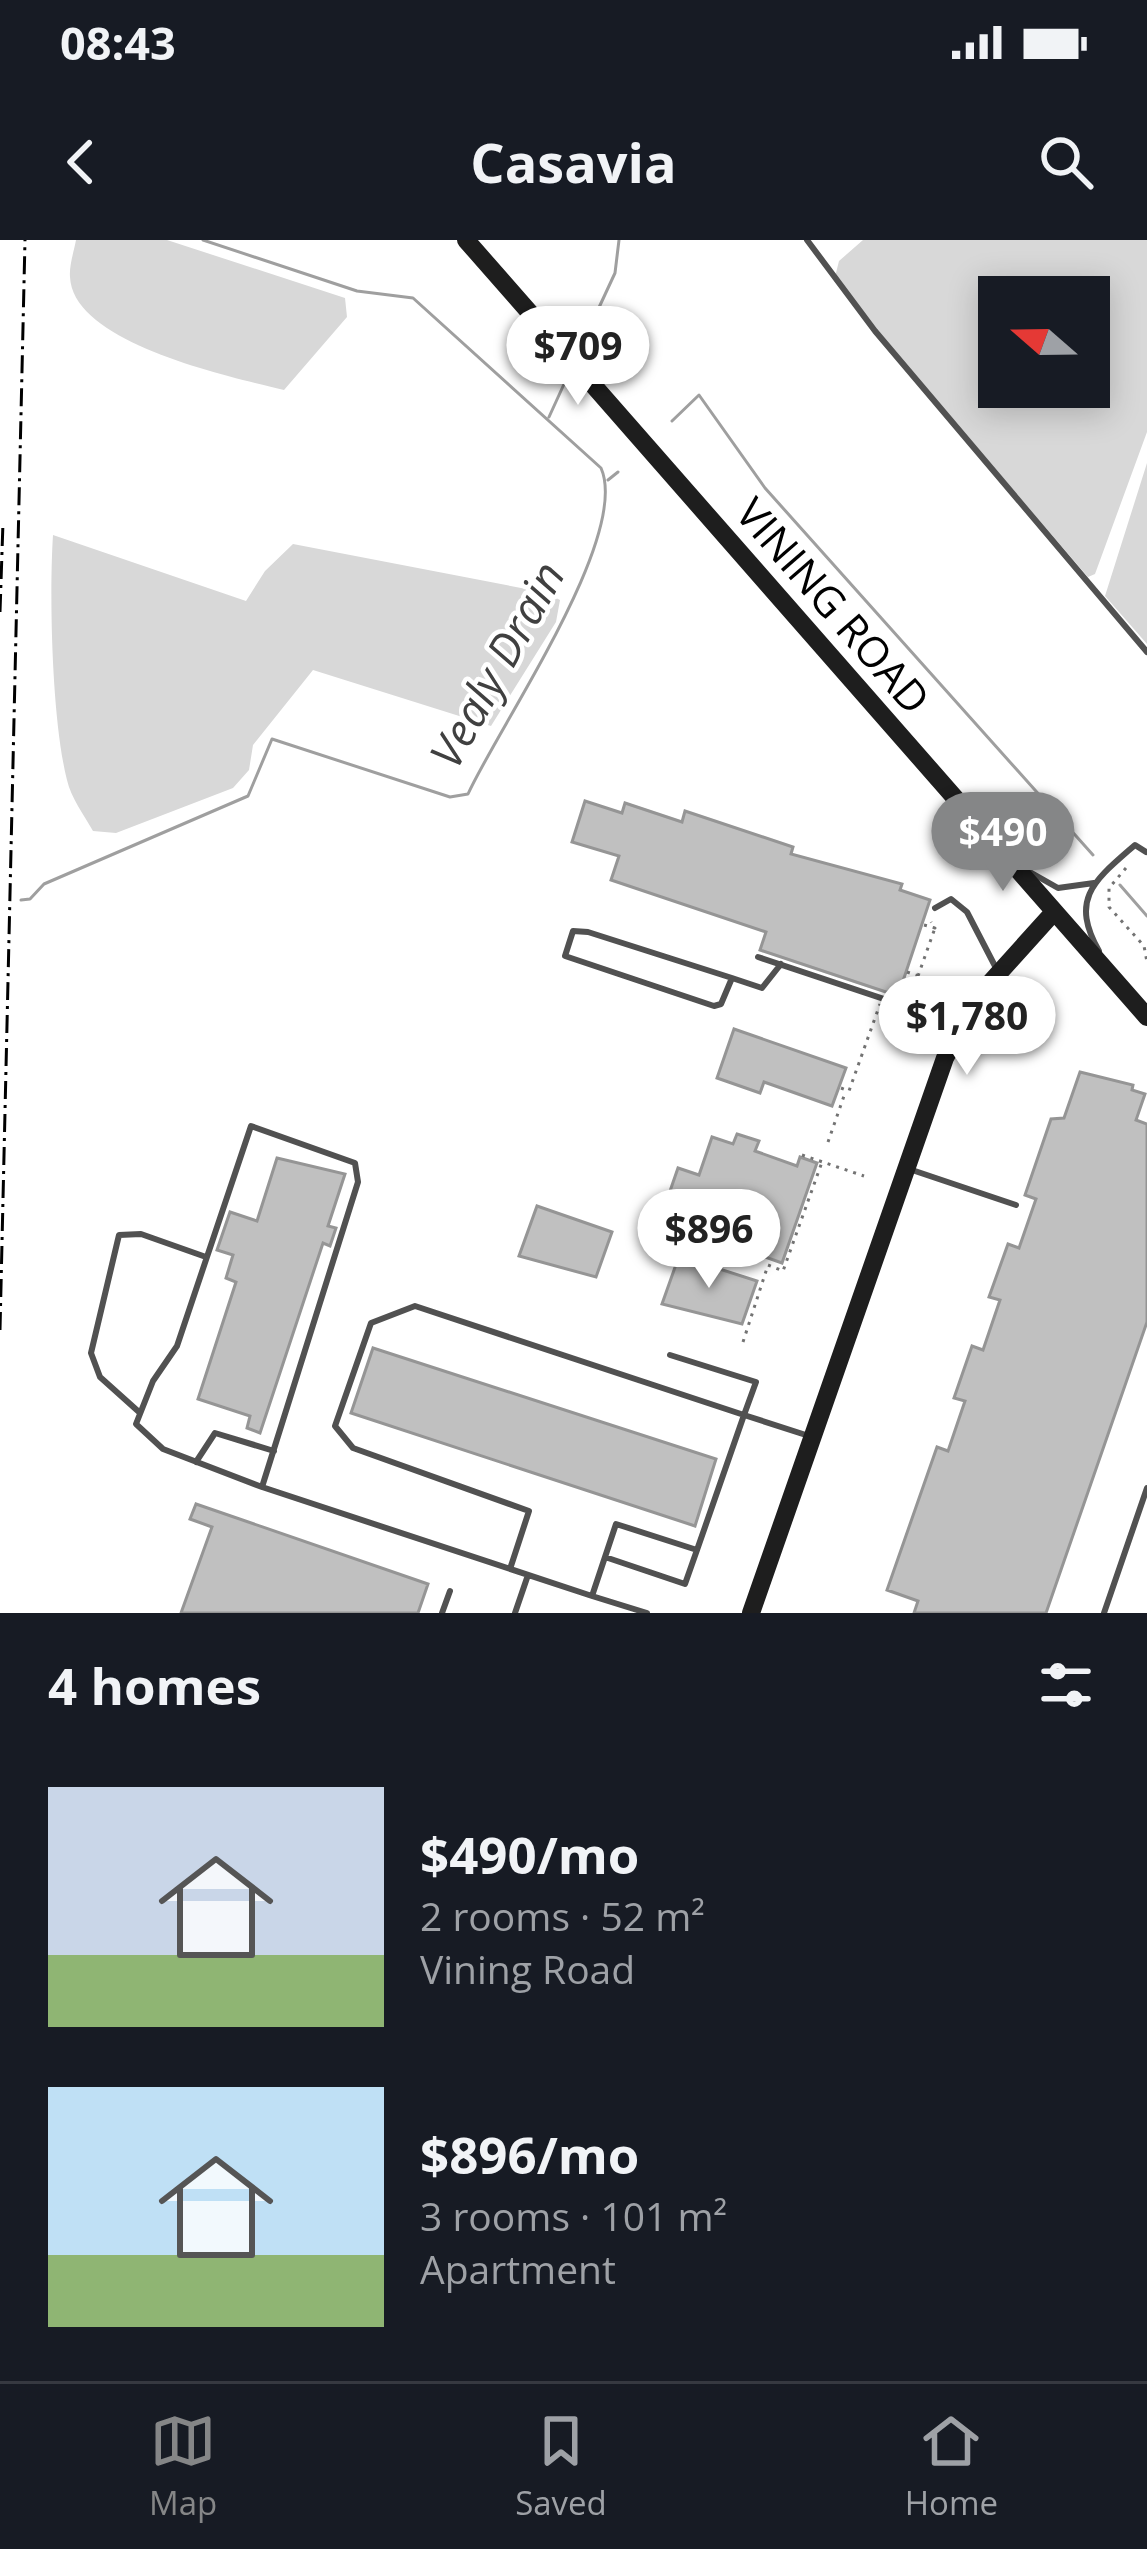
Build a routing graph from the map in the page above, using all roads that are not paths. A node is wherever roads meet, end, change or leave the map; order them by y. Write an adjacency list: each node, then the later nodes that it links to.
1 (466, 240): 5 (main road, VINING ROAD)
2 (807, 240): 3 (lane)
3 (1147, 652)
4 (1146, 852): 6 (lane)
5 (1005, 855): 6 (lane); 8 (main road, VINING ROAD)
6 (1097, 881): 13 (lane)
7 (935, 908): 11 (lane)
8 (1053, 913): 11 (main road); 13 (main road, VINING ROAD)
9 (758, 956): 10 (lane)
10 (781, 964): 12 (lane); 15 (lane)
11 (998, 971): 15 (main road)
12 (732, 978): 12 (lane)
13 (1119, 985): 14 (main road, VINING ROAD)
14 (1147, 1017)
15 (962, 1025): 16 (main road)
16 (905, 1168): 17 (lane); 22 (main road)
17 (1016, 1205)
18 (206, 1257): 20 (lane); 20 (lane); 23 (lane)
19 (670, 1355): 21 (lane)
20 (140, 1413): 24 (lane)
21 (744, 1415): 22 (lane); 27 (lane); 29 (lane)
22 (811, 1436): 33 (main road)
23 (274, 1451): 24 (lane); 25 (lane)
24 (196, 1462): 25 (lane)
25 (262, 1487): 29 (lane)
26 (1147, 1488): 37 (lane)
27 (697, 1550): 28 (lane); 28 (lane)
28 (605, 1557): 32 (lane)
29 (510, 1569): 30 (lane)
30 (528, 1575): 32 (lane); 35 (lane)
31 (450, 1591): 34 (lane)
32 (592, 1596): 36 (lane)
33 (757, 1607)
34 (442, 1613)
35 (515, 1613)
36 (646, 1613)
37 (1104, 1613)

